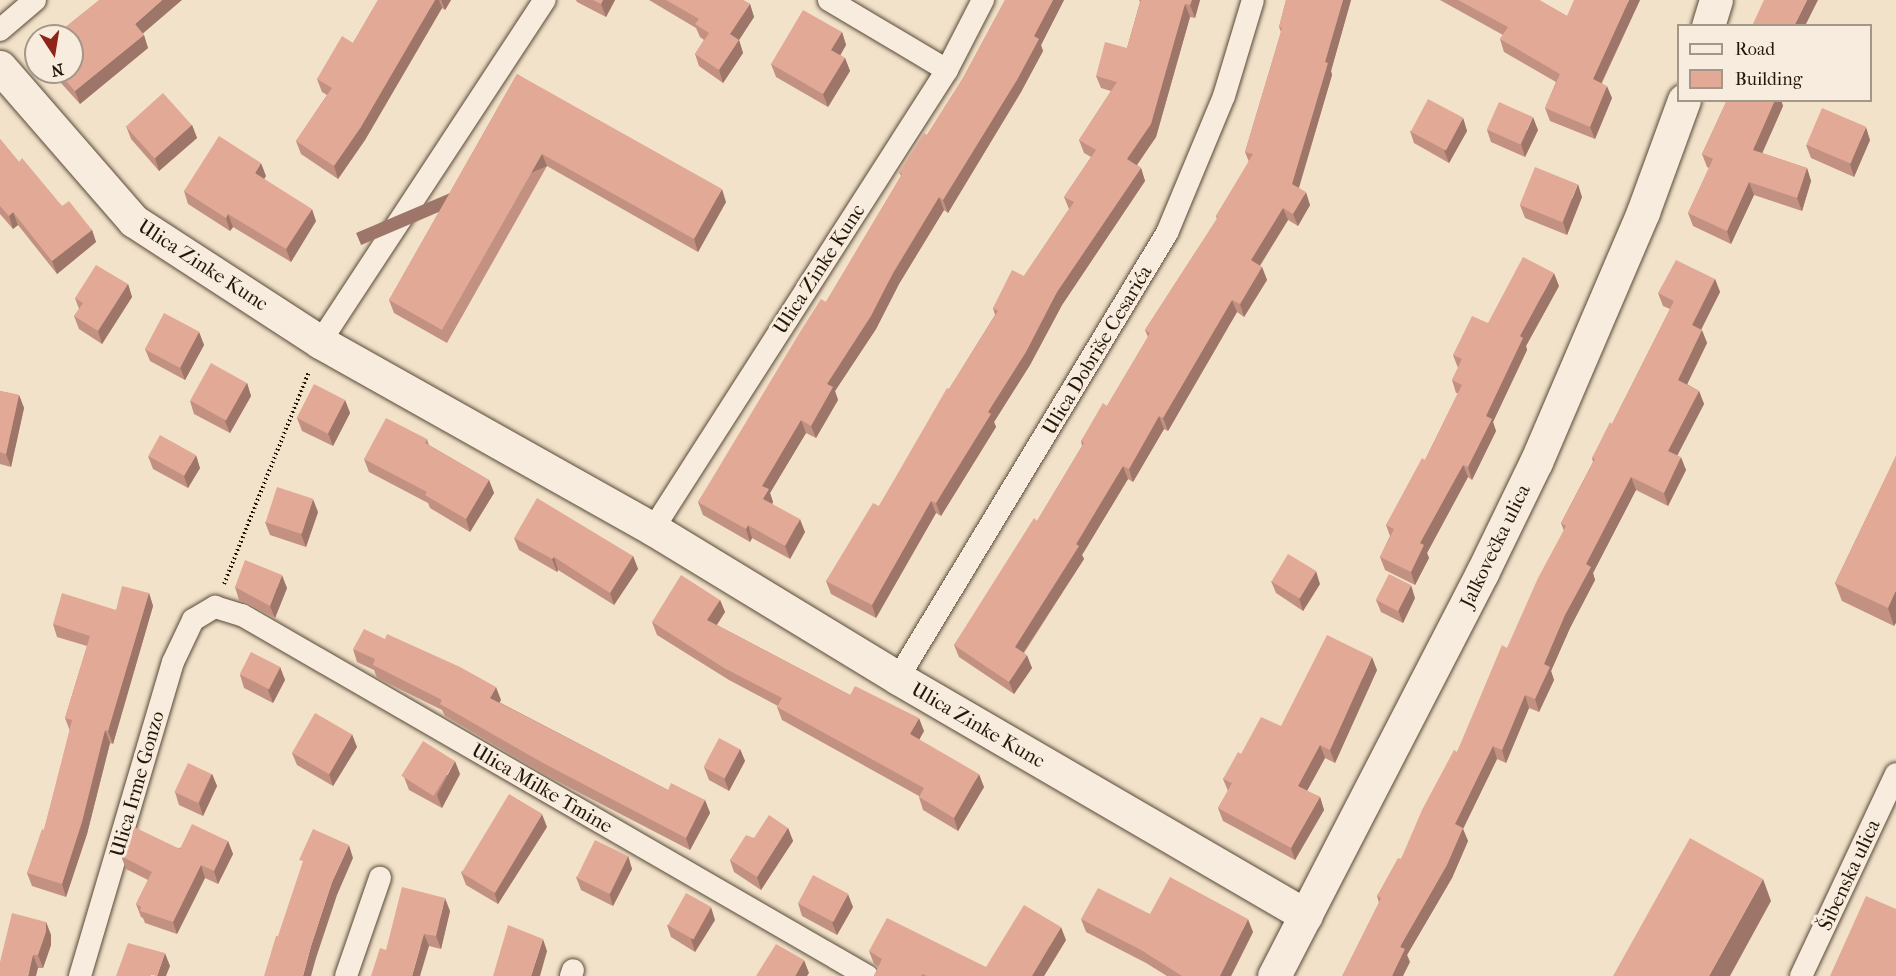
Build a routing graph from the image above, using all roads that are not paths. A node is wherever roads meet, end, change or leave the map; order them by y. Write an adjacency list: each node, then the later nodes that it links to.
1 (35, 0): 8 (street)
2 (545, 0): 12 (street)
3 (829, 0): 10 (street)
4 (983, 0): 10 (street, Ulica Zinke Kunc)
5 (1253, 0): 15 (street, Ulica Dobriše Cesarića)
6 (1716, 0): 7 (street)
7 (1709, 24)
8 (0, 30)
9 (0, 67): 12 (street, Ulica Zinke Kunc)
10 (947, 70): 13 (street, Ulica Zinke Kunc)
11 (1682, 102): 18 (street, Jalkovečka ulica)
12 (321, 342): 13 (street, Ulica Zinke Kunc)
13 (653, 529): 15 (street, Ulica Zinke Kunc)
14 (215, 607): 19 (street, Ulica Irme Gonzo); 21 (street, Ulica Milke Tmine)
15 (898, 678): 18 (street, Ulica Zinke Kunc)
16 (1896, 774): 23 (street, Šibenska ulica)
17 (380, 878): 20 (street)
18 (1305, 915): 22 (street, Jalkovečka ulica)
19 (80, 976)
20 (346, 976)
21 (867, 976)
22 (1274, 976)
23 (1801, 976)

